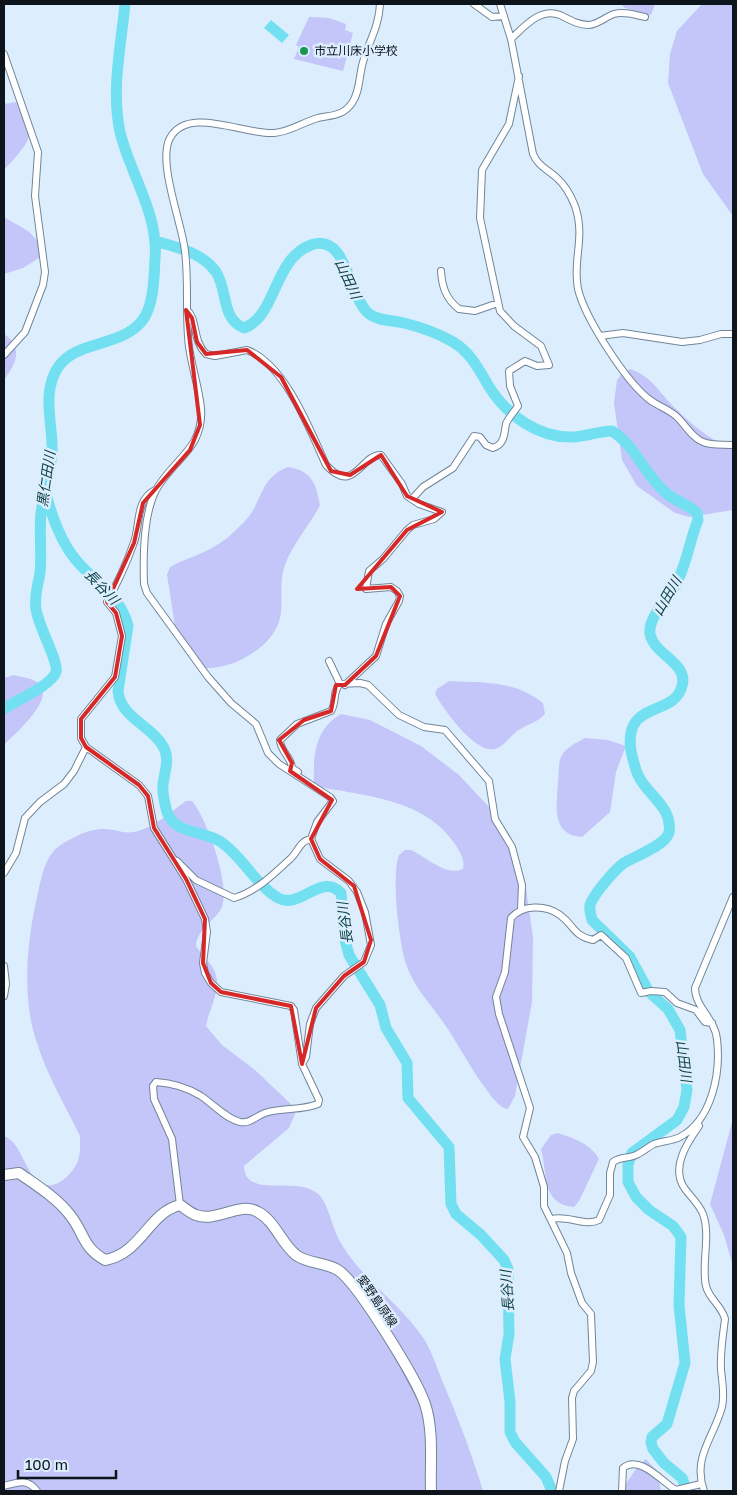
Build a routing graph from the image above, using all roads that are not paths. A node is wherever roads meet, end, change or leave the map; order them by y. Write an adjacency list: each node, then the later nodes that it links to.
1 (380, 4): 11 (street)
2 (474, 4): 4 (street)
3 (500, 4): 4 (street)
4 (504, 16): 6 (street)
5 (645, 17): 6 (street)
6 (511, 39): 8 (street)
7 (4, 54): 14 (street)
8 (519, 76): 10 (street); 13 (street)
9 (441, 271): 10 (street)
10 (498, 303): 17 (street)
11 (186, 310): 16 (street); 17 (street)
12 (733, 334): 13 (street)
13 (600, 336): 15 (street)
14 (4, 356)
15 (733, 445)
16 (156, 490): 20 (street); 21 (street)
17 (412, 499): 19 (street)
18 (330, 661): 19 (street)
19 (342, 684): 22 (street); 28 (street)
20 (86, 747): 25 (street); 26 (street)
21 (268, 753): 22 (street); 23 (street)
22 (292, 768): 23 (street)
23 (326, 794): 24 (street)
24 (311, 839): 25 (street); 32 (street)
25 (172, 858): 32 (street)
26 (4, 873)
27 (733, 897): 31 (street)
28 (521, 909): 31 (street); 36 (street)
29 (4, 966): 30 (street)
30 (4, 996)
31 (712, 1023): 33 (street)
32 (302, 1064): 35 (street)
33 (700, 1120): 36 (street); 38 (street)
34 (4, 1175): 35 (main road)
35 (180, 1205): 40 (main road, 愛野島原線)
36 (552, 1218): 41 (street)
37 (4, 1486): 39 (street)
38 (703, 1488): 42 (street)
39 (37, 1491)
40 (431, 1491)
41 (559, 1491)
42 (622, 1491)

